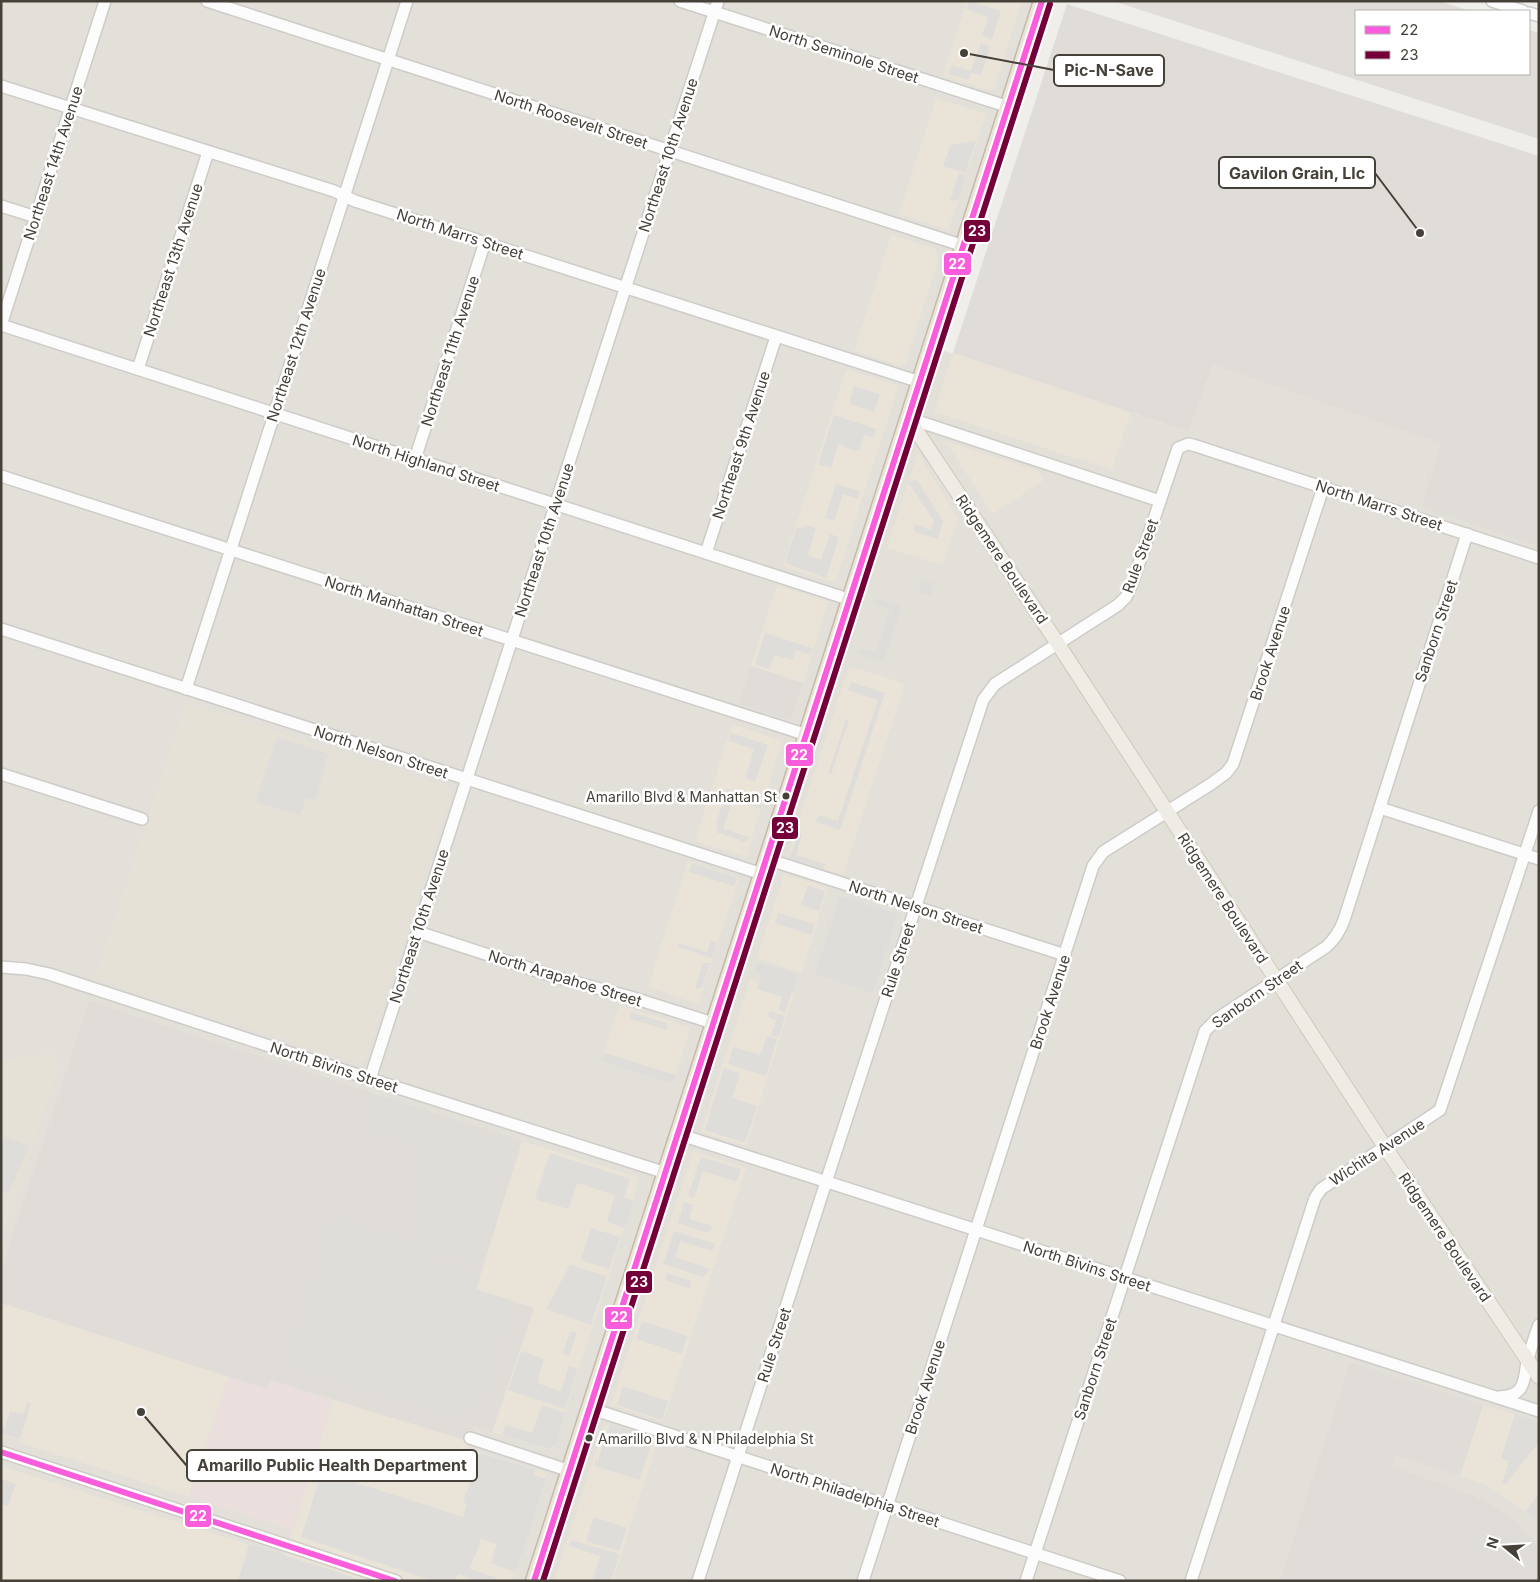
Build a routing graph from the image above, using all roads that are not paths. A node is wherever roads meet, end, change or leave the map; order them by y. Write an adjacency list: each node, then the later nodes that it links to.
1 (105, 1): 12 (street, Northeast 14th Avenue)
2 (207, 1): 9 (street, North Roosevelt Street)
3 (408, 1): 9 (street, Northeast 12th Avenue)
4 (680, 1): 7 (street, North Seminole Street)
5 (1042, 1): 11 (highway)
6 (1492, 1): 8 (street)
7 (716, 7): 11 (street, North Seminole Street); 13 (street, Northeast 10th Avenue)
8 (1520, 10)
9 (389, 60): 13 (street, North Roosevelt Street); 15 (street, Northeast 12th Avenue)
10 (1, 86): 12 (street, North Marrs Street)
11 (1009, 107): 19 (highway)
12 (70, 108): 14 (street, North Marrs Street); 17 (street, Northeast 14th Avenue)
13 (670, 151): 19 (street, North Roosevelt Street); 20 (street, Northeast 10th Avenue)
14 (208, 152): 15 (street, North Marrs Street); 23 (street, Northeast 13th Avenue)
15 (344, 196): 18 (street, North Marrs Street); 25 (street, Northeast 12th Avenue)
16 (1, 206): 17 (street)
17 (36, 217): 21 (street, Northeast 14th Avenue)
18 (485, 242): 20 (street, North Marrs Street); 28 (street, Northeast 11th Avenue)
19 (964, 246): 24 (highway)
20 (625, 288): 22 (street, North Marrs Street); 32 (street, Northeast 10th Avenue)
21 (1, 325): 23 (street, North Highland Street)
22 (776, 337): 24 (street, North Marrs Street); 35 (street, Northeast 9th Avenue)
23 (138, 369): 25 (street, North Highland Street)
24 (920, 382): 26 (highway)
25 (274, 413): 28 (street, North Highland Street); 34 (street, Northeast 12th Avenue)
26 (908, 418): 31 (street); 37 (highway); 40 (main road, Ridgemere Boulevard)
27 (1218, 453): 30 (street, North Marrs Street); 31 (street, Rule Street)
28 (415, 459): 32 (street, North Highland Street)
29 (1, 476): 34 (street, North Manhattan Street)
30 (1323, 488): 33 (street, North Marrs Street); 47 (street, Brook Avenue)
31 (1160, 501): 40 (street, Rule Street)
32 (555, 505): 35 (street, North Highland Street); 39 (street, Northeast 10th Avenue)
33 (1467, 534): 36 (street, North Marrs Street); 45 (street, Sanborn Street)
34 (230, 550): 39 (street, North Manhattan Street); 41 (street, Northeast 12th Avenue)
35 (706, 553): 37 (street, North Highland Street)
36 (1539, 558)
37 (851, 600): 42 (highway)
38 (1, 629): 41 (street, North Nelson Street)
39 (512, 641): 42 (street, North Manhattan Street); 44 (street, Northeast 10th Avenue)
40 (1058, 644): 47 (main road, Ridgemere Boulevard); 53 (street, Rule Street)
41 (186, 689): 44 (street, North Nelson Street)
42 (807, 735): 50 (highway)
43 (1, 774): 48 (street)
44 (467, 780): 52 (street, North Nelson Street); 54 (street, Northeast 10th Avenue)
45 (1380, 808): 49 (street); 57 (street, Sanborn Street)
46 (1539, 811): 49 (street, Wichita Avenue)
47 (1166, 812): 55 (street, Brook Avenue); 57 (main road, Ridgemere Boulevard)
48 (142, 819)
49 (1525, 854): 51 (street); 61 (street, Wichita Avenue)
50 (767, 859): 52 (highway); 53 (street, North Nelson Street)
51 (1539, 859)
52 (762, 874): 58 (highway)
53 (916, 907): 55 (street, North Nelson Street); 63 (street, Rule Street)
54 (418, 932): 58 (street, North Arapahoe Street); 59 (street, Northeast 10th Avenue)
55 (1065, 955): 64 (street, Brook Avenue)
56 (1, 967): 59 (street, North Bivins Street)
57 (1276, 979): 61 (main road, Ridgemere Boulevard); 65 (street, Sanborn Street)
58 (713, 1023): 60 (highway)
59 (370, 1079): 62 (street, North Bivins Street)
60 (678, 1134): 62 (highway); 63 (street, North Bivins Street)
61 (1385, 1147): 67 (street, Wichita Avenue); 68 (main road, Ridgemere Boulevard)
62 (666, 1173): 71 (highway)
63 (826, 1182): 64 (street, North Bivins Street); 75 (street, Rule Street)
64 (976, 1230): 65 (street, North Bivins Street); 77 (street, Brook Avenue)
65 (1125, 1278): 67 (street, North Bivins Street); 78 (street, Sanborn Street)
66 (1539, 1325): 68 (street)
67 (1274, 1326): 70 (street, North Bivins Street); 85 (street, Wichita Avenue)
68 (1527, 1360): 69 (main road, Ridgemere Boulevard); 70 (street)
69 (1539, 1377)
70 (1497, 1397): 72 (street, North Bivins Street)
71 (589, 1408): 75 (street, North Philadelphia Street); 76 (highway)
72 (1539, 1411)
73 (470, 1438): 76 (street)
74 (1, 1452): 79 (street)
75 (738, 1457): 77 (street, North Philadelphia Street); 81 (street, Rule Street)
76 (570, 1470): 80 (highway)
77 (887, 1505): 78 (street, North Philadelphia Street); 82 (street, Brook Avenue)
78 (1035, 1553): 83 (street, Sanborn Street); 84 (street, North Philadelphia Street)
79 (396, 1581)
80 (534, 1581)
81 (698, 1581)
82 (863, 1581)
83 (1026, 1581)
84 (1120, 1581)
85 (1191, 1581)

